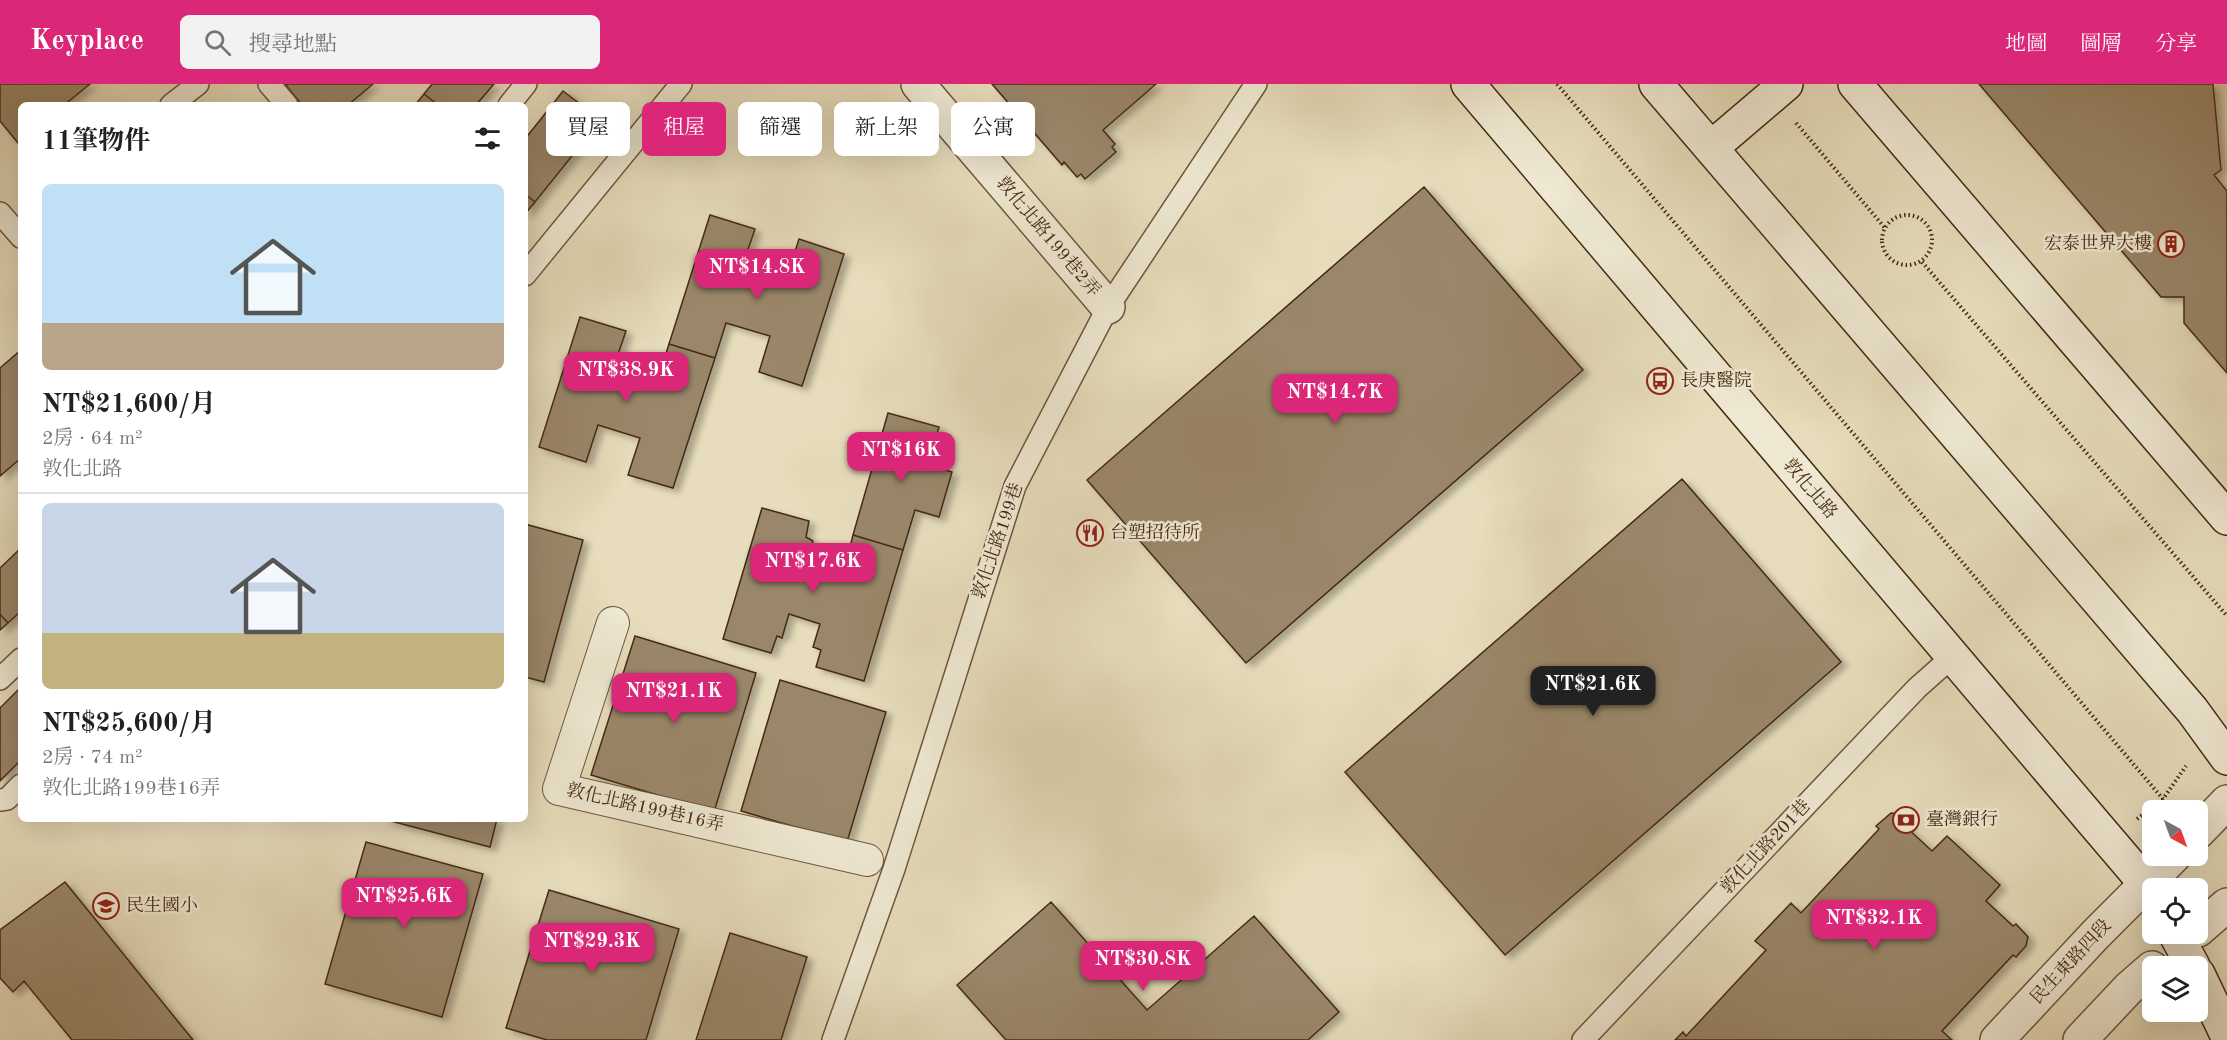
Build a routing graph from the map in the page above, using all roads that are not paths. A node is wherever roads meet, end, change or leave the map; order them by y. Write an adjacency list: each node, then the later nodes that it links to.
1 (198, 84): 11 (lane)
2 (269, 84): 12 (lane)
3 (526, 84): 13 (lane)
4 (681, 84): 15 (lane)
5 (918, 84): 16 (main road, 敦化北路199巷2弄)
6 (1256, 84): 16 (lane, 敦化北路199巷)
7 (1468, 84): 19 (main road, 敦化北路)
8 (1656, 84): 14 (main road)
9 (1786, 84): 14 (main road)
10 (1855, 84): 17 (main road)
11 (175, 102)
12 (284, 102)
13 (511, 102)
14 (1711, 148): 22 (main road)
15 (528, 271)
16 (1108, 307): 35 (lane, 敦化北路199巷)
17 (2227, 518)
18 (613, 623): 25 (street, 敦化北路199巷16弄)
19 (1952, 657): 26 (main road, 敦化北路); 36 (lane, 敦化北路201巷)
20 (18, 662): 21 (lane)
21 (0, 680)
22 (2227, 758)
23 (2227, 802): 24 (main road)
24 (2208, 822)
25 (867, 860)
26 (2142, 882)
27 (2142, 897): 37 (main road, 民生東路四段)
28 (2227, 905): 29 (main road)
29 (2208, 923)
30 (2184, 944): 31 (main road)
31 (2168, 956)
32 (2142, 978): 38 (main road)
33 (2208, 995): 34 (main road)
34 (2227, 1035)
35 (833, 1040)
36 (1583, 1040)
37 (1997, 1040)
38 (2080, 1040)

